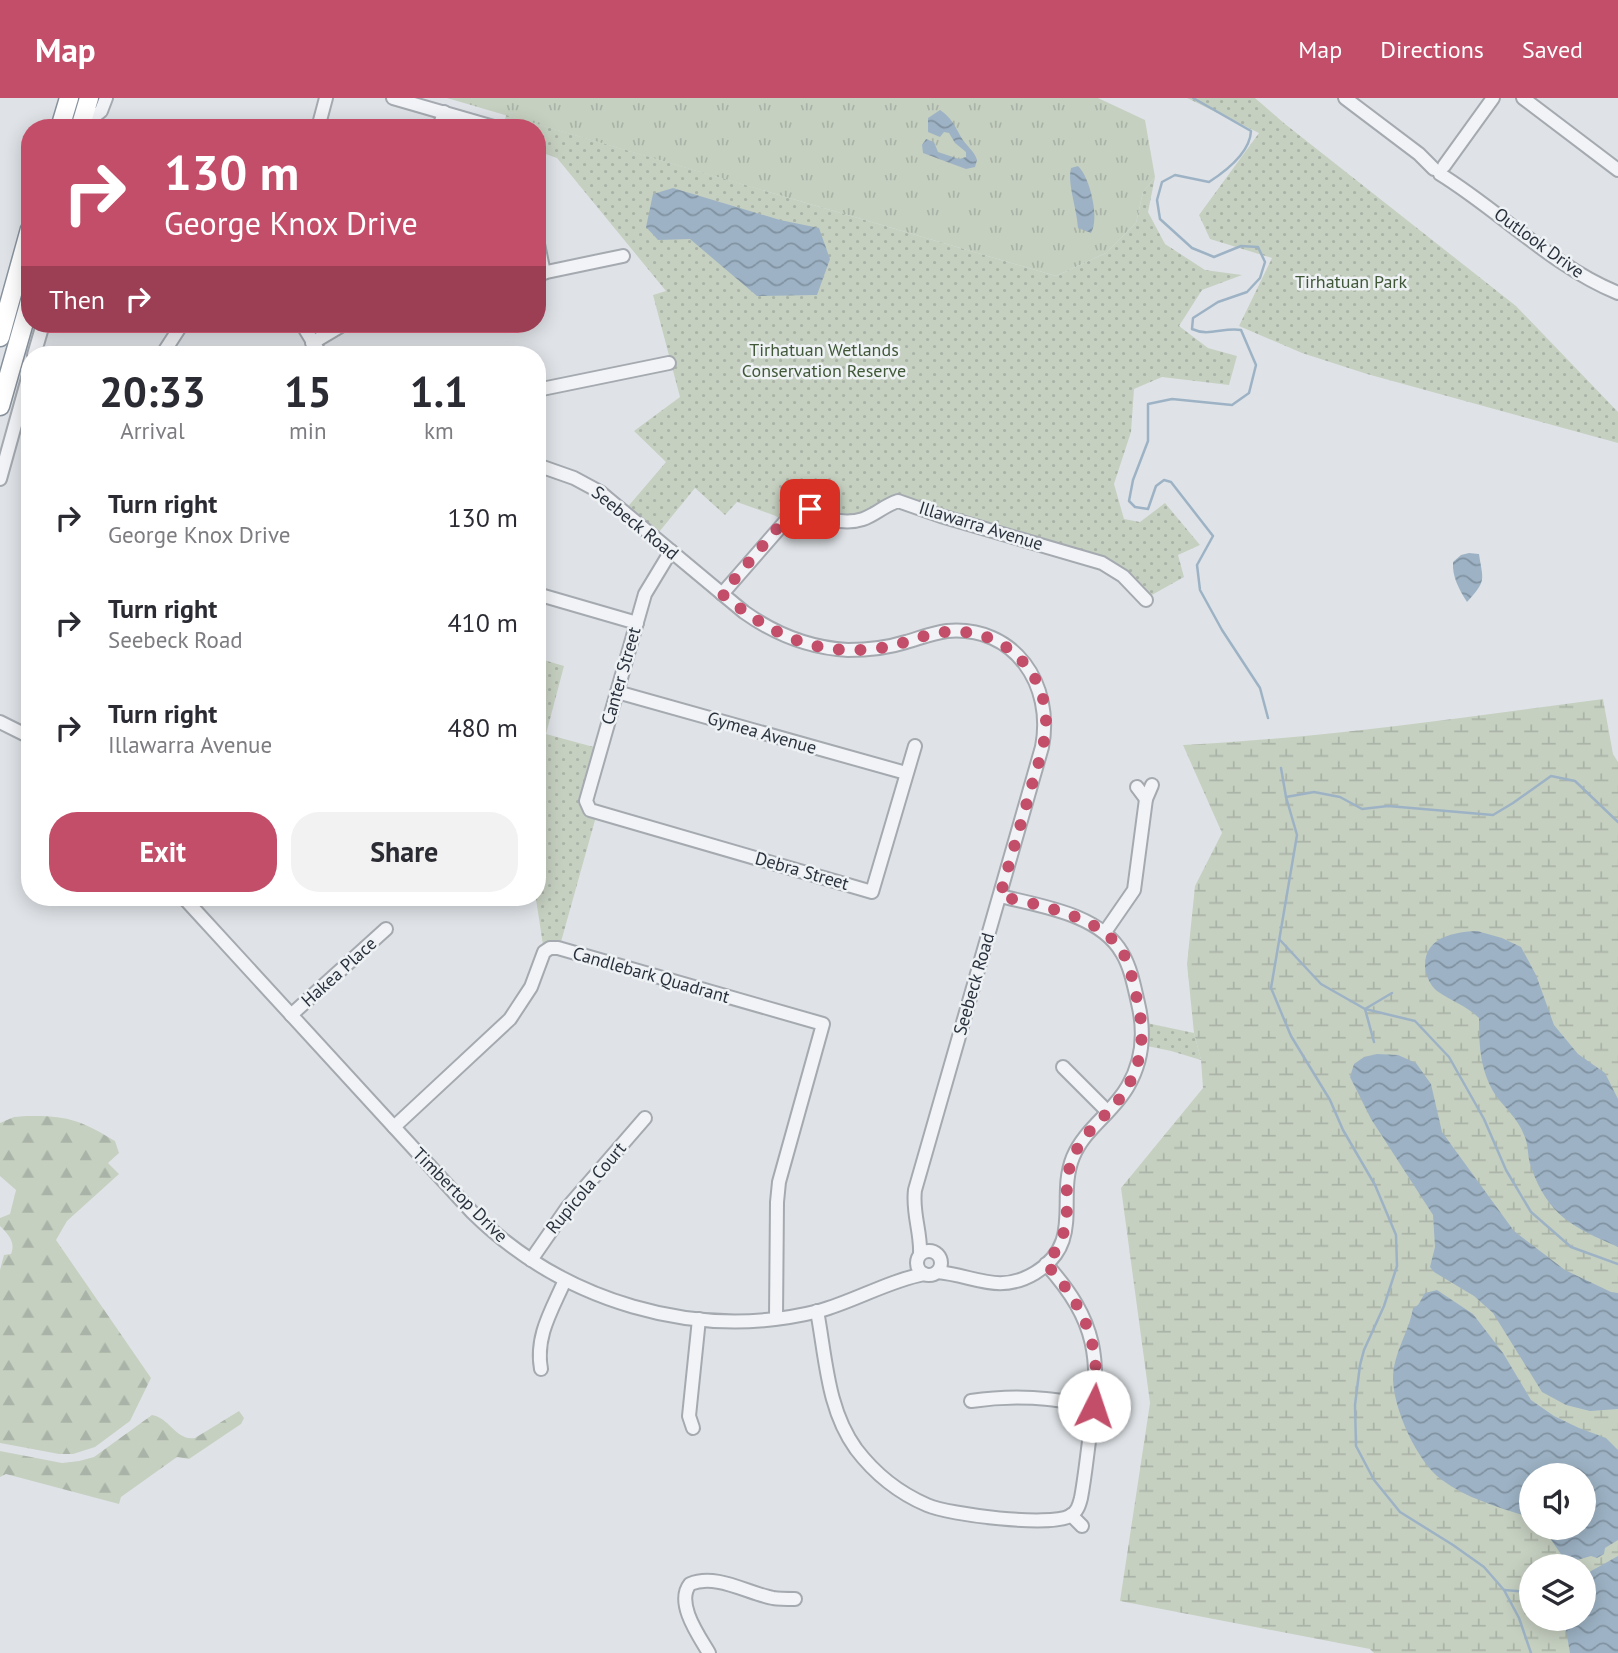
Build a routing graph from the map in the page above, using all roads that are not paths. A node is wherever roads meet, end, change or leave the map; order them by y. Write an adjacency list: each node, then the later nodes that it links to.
1 (69, 98): 10 (highway)
2 (89, 98): 11 (highway)
3 (106, 98): 12 (street)
4 (326, 98): 13 (street)
5 (393, 98): 9 (street)
6 (1345, 98): 16 (street, Outlook Drive)
7 (1493, 98): 16 (street)
8 (1523, 98): 17 (street)
9 (444, 112): 14 (street); 15 (street)
10 (63, 119)
11 (83, 119)
12 (92, 119)
13 (320, 119)
14 (442, 119)
15 (467, 119)
16 (1440, 167): 21 (street, Outlook Drive)
17 (1618, 170)
18 (623, 256): 20 (street)
19 (21, 261): 25 (highway)
20 (546, 272)
21 (1618, 293)
22 (21, 332): 31 (highway)
23 (307, 333): 26 (street)
24 (329, 333): 26 (street)
25 (0, 337)
26 (312, 343): 27 (street)
27 (314, 346)
28 (669, 363): 29 (street)
29 (546, 388)
30 (21, 403): 33 (street)
31 (0, 406)
32 (546, 468): 34 (street, Seebeck Road)
33 (0, 479)
34 (671, 551): 35 (street, Seebeck Road); 38 (street, Canter Street)
35 (722, 594): 37 (street, Illawarra Avenue); 48 (street, Seebeck Road)
36 (546, 597): 38 (street)
37 (1146, 600)
38 (636, 622): 39 (street, Canter Street)
39 (617, 692): 43 (street, Gymea Avenue); 47 (street, Canter Street)
40 (0, 722): 41 (street)
41 (21, 732)
42 (915, 747): 43 (street, Debra Street)
43 (906, 774): 47 (street, Debra Street)
44 (1152, 785): 46 (street)
45 (1137, 787): 46 (street)
46 (1146, 799): 51 (street)
47 (587, 807)
48 (1000, 896): 51 (street); 58 (street, Seebeck Road)
49 (192, 906): 52 (street, Timbertop Drive)
50 (386, 929): 52 (street, Hakea Place)
51 (1105, 932): 54 (street)
52 (292, 1015): 56 (street, Timbertop Drive)
53 (1063, 1067): 54 (street)
54 (1107, 1111): 59 (street)
55 (645, 1118): 57 (street, Rupicola Court)
56 (394, 1127): 57 (street, Timbertop Drive); 62 (street, Candlebark Quadrant)
57 (531, 1260): 60 (street, Timbertop Drive)
58 (928, 1262): 59 (street); 61 (street, Timbertop Drive)
59 (1046, 1264): 66 (street)
60 (565, 1280): 63 (street, Timbertop Drive); 64 (street)
61 (817, 1311): 62 (street, Timbertop Drive); 68 (street)
62 (776, 1318): 63 (street, Timbertop Drive)
63 (699, 1319): 67 (street)
64 (541, 1369)
65 (971, 1401): 66 (street)
66 (1094, 1406): 68 (street)
67 (693, 1428)
68 (1071, 1515): 69 (street)
69 (1082, 1526)
70 (795, 1599): 71 (street)
71 (709, 1653)

